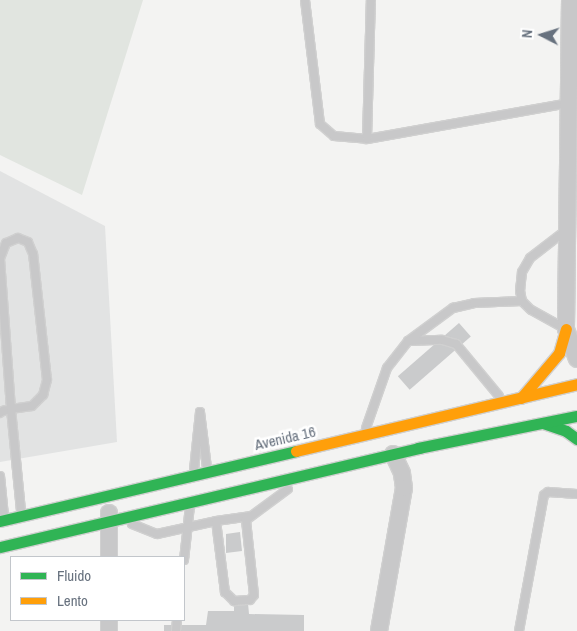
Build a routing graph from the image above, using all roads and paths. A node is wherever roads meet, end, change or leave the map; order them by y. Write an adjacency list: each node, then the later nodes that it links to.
1 (305, 0): 5 (lane)
2 (371, 0): 5 (lane)
3 (570, 0): 4 (street)
4 (569, 103): 5 (lane); 6 (street)
5 (367, 139)
6 (567, 230): 7 (lane); 8 (street)
7 (522, 301): 8 (lane); 9 (lane)
8 (566, 329): 10 (street); 12 (highway)
9 (408, 341): 13 (lane); 18 (lane)
10 (577, 359)
11 (577, 384): 12 (highway, Avenida 16)
12 (521, 398): 13 (highway, Avenida 16)
13 (503, 402): 18 (highway, Avenida 16)
14 (11, 409): 14 (lane); 15 (lane); 28 (lane)
15 (0, 413)
16 (577, 416): 17 (highway)
17 (543, 423): 19 (highway); 20 (highway)
18 (364, 435): 21 (highway, Avenida 16)
19 (577, 439)
20 (393, 454): 22 (highway); 36 (street)
21 (208, 472): 24 (lane); 27 (highway, Avenida 16)
22 (305, 475): 29 (lane); 31 (highway)
23 (0, 476): 30 (lane)
24 (193, 482)
25 (192, 491): 35 (lane)
26 (577, 494): 37 (lane)
27 (109, 496): 28 (highway, Avenida 16); 31 (street)
28 (22, 516): 30 (highway, Avenida 16)
29 (250, 516): 32 (lane); 32 (lane)
30 (2, 520)
31 (115, 520): 32 (lane); 33 (highway); 34 (street)
32 (216, 521)
33 (0, 547)
34 (109, 556)
35 (184, 556)
36 (379, 631)
37 (519, 631)

